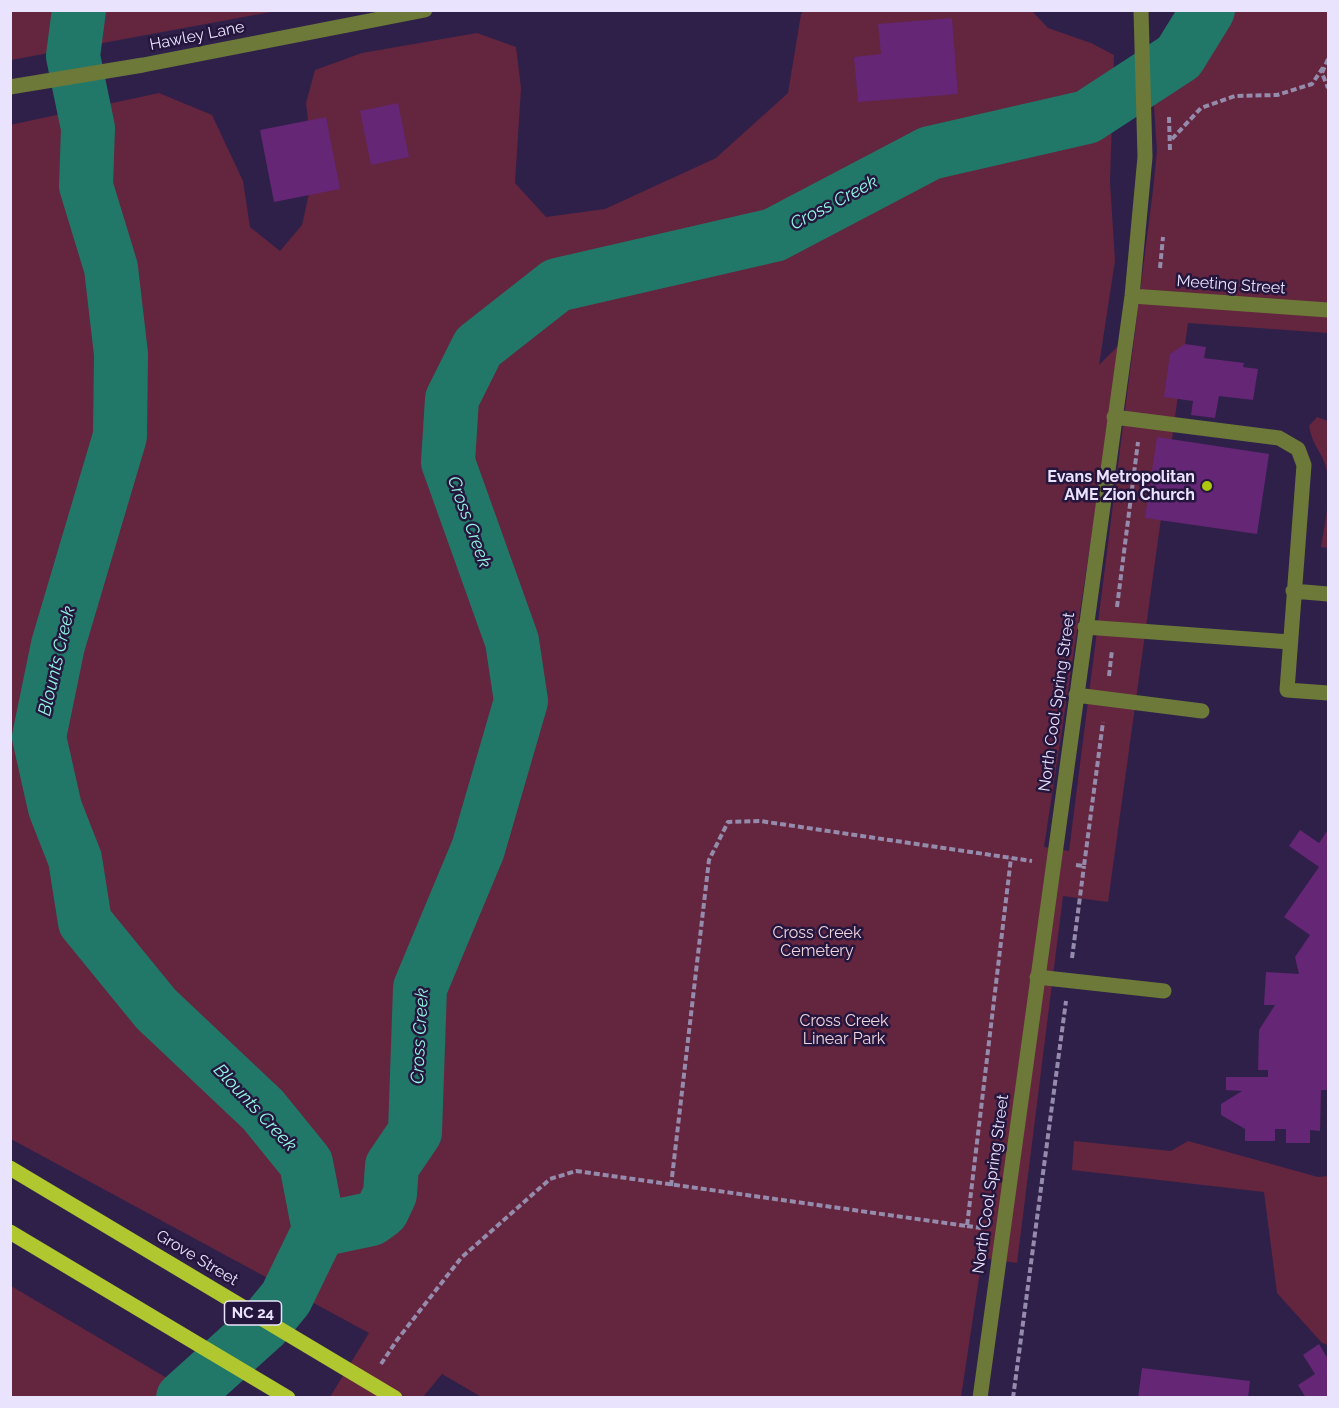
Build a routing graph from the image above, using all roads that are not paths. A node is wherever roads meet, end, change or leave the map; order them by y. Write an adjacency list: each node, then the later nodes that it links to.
1 (425, 10): 3 (street, Hawley Lane)
2 (1141, 10): 4 (street, North Cool Spring Street)
3 (10, 87)
4 (1132, 296): 5 (street, Meeting Street); 6 (street, North Cool Spring Street)
5 (1329, 309)
6 (1114, 417): 7 (street); 9 (street, North Cool Spring Street)
7 (1293, 591): 8 (street); 10 (street)
8 (1329, 594)
9 (1085, 627): 10 (street); 12 (street, North Cool Spring Street)
10 (1290, 642): 11 (street)
11 (1329, 693)
12 (1076, 695): 13 (street); 14 (street, North Cool Spring Street)
13 (1202, 711)
14 (1036, 977): 15 (street); 20 (street, North Cool Spring Street)
15 (1164, 991)
16 (10, 1168): 18 (main road, Grove Street / NC 24)
17 (10, 1232): 19 (main road)
18 (392, 1396)
19 (288, 1398)
20 (980, 1398)

